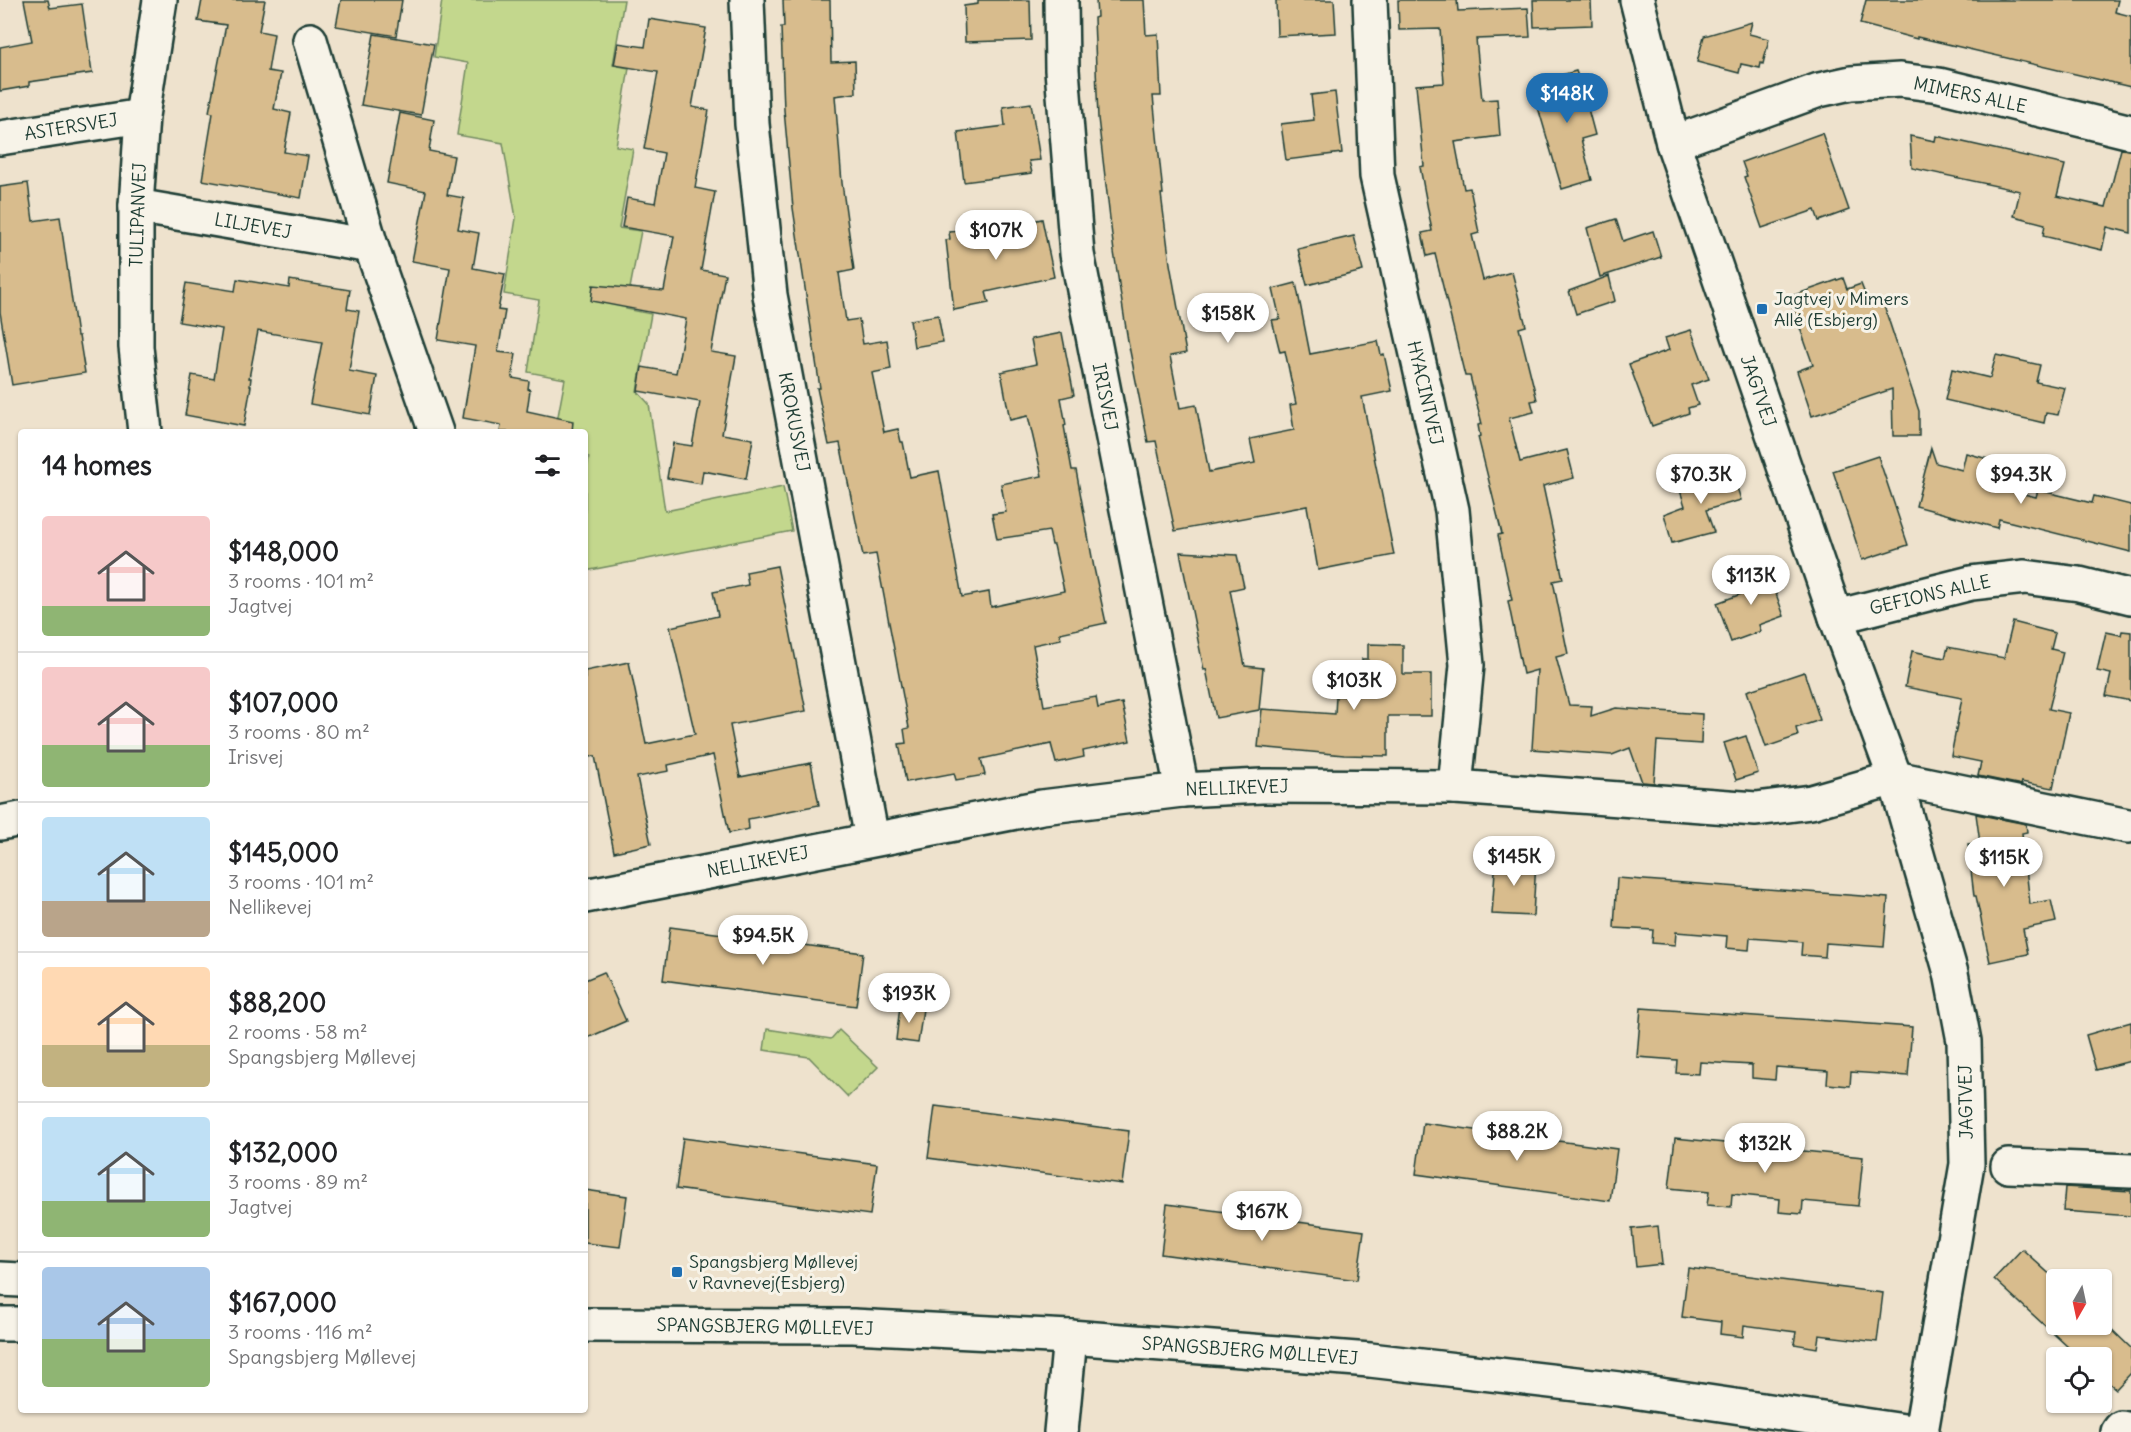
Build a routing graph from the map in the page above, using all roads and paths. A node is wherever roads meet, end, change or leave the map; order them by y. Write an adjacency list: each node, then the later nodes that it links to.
1 (160, 0): 7 (street, TULIPANVEJ)
2 (747, 0): 23 (street, KROKUSVEJ)
3 (1061, 0): 19 (street, IRISVEJ)
4 (1370, 0): 18 (street, HYACINTVEJ)
5 (1636, 0): 10 (street, JAGTVEJ)
6 (310, 40): 12 (street)
7 (142, 116): 9 (street, ASTERSVEJ); 11 (street, TULIPANVEJ)
8 (2131, 132): 10 (street, MIMERS ALLE)
9 (0, 138)
10 (1673, 143): 16 (street, JAGTVEJ)
11 (136, 206): 12 (street, LILJEVEJ); 13 (street, TULIPANVEJ)
12 (371, 246): 14 (street)
13 (145, 429)
14 (435, 429)
15 (2131, 597): 16 (street, GEFIONS ALLE)
16 (1836, 617): 17 (street, JAGTVEJ)
17 (1895, 778): 18 (street, NELLIKEVEJ); 22 (street); 36 (street, JAGTVEJ)
18 (1455, 787): 19 (street, NELLIKEVEJ)
19 (1182, 790): 23 (street, NELLIKEVEJ)
20 (18, 819): 21 (street)
21 (0, 822)
22 (2128, 826)
23 (872, 839): 24 (street, NELLIKEVEJ)
24 (588, 894)
25 (2008, 1166): 26 (street)
26 (2131, 1171)
27 (0, 1279): 28 (street)
28 (18, 1280)
29 (0, 1324): 30 (street)
30 (18, 1324)
31 (588, 1325): 32 (street, SPANGSBJERG MØLLEVEJ)
32 (1071, 1337): 34 (street); 35 (street, SPANGSBJERG MØLLEVEJ)
33 (2131, 1430): 37 (street)
34 (1061, 1432)
35 (1911, 1432)
36 (1922, 1432)
37 (2118, 1432)

